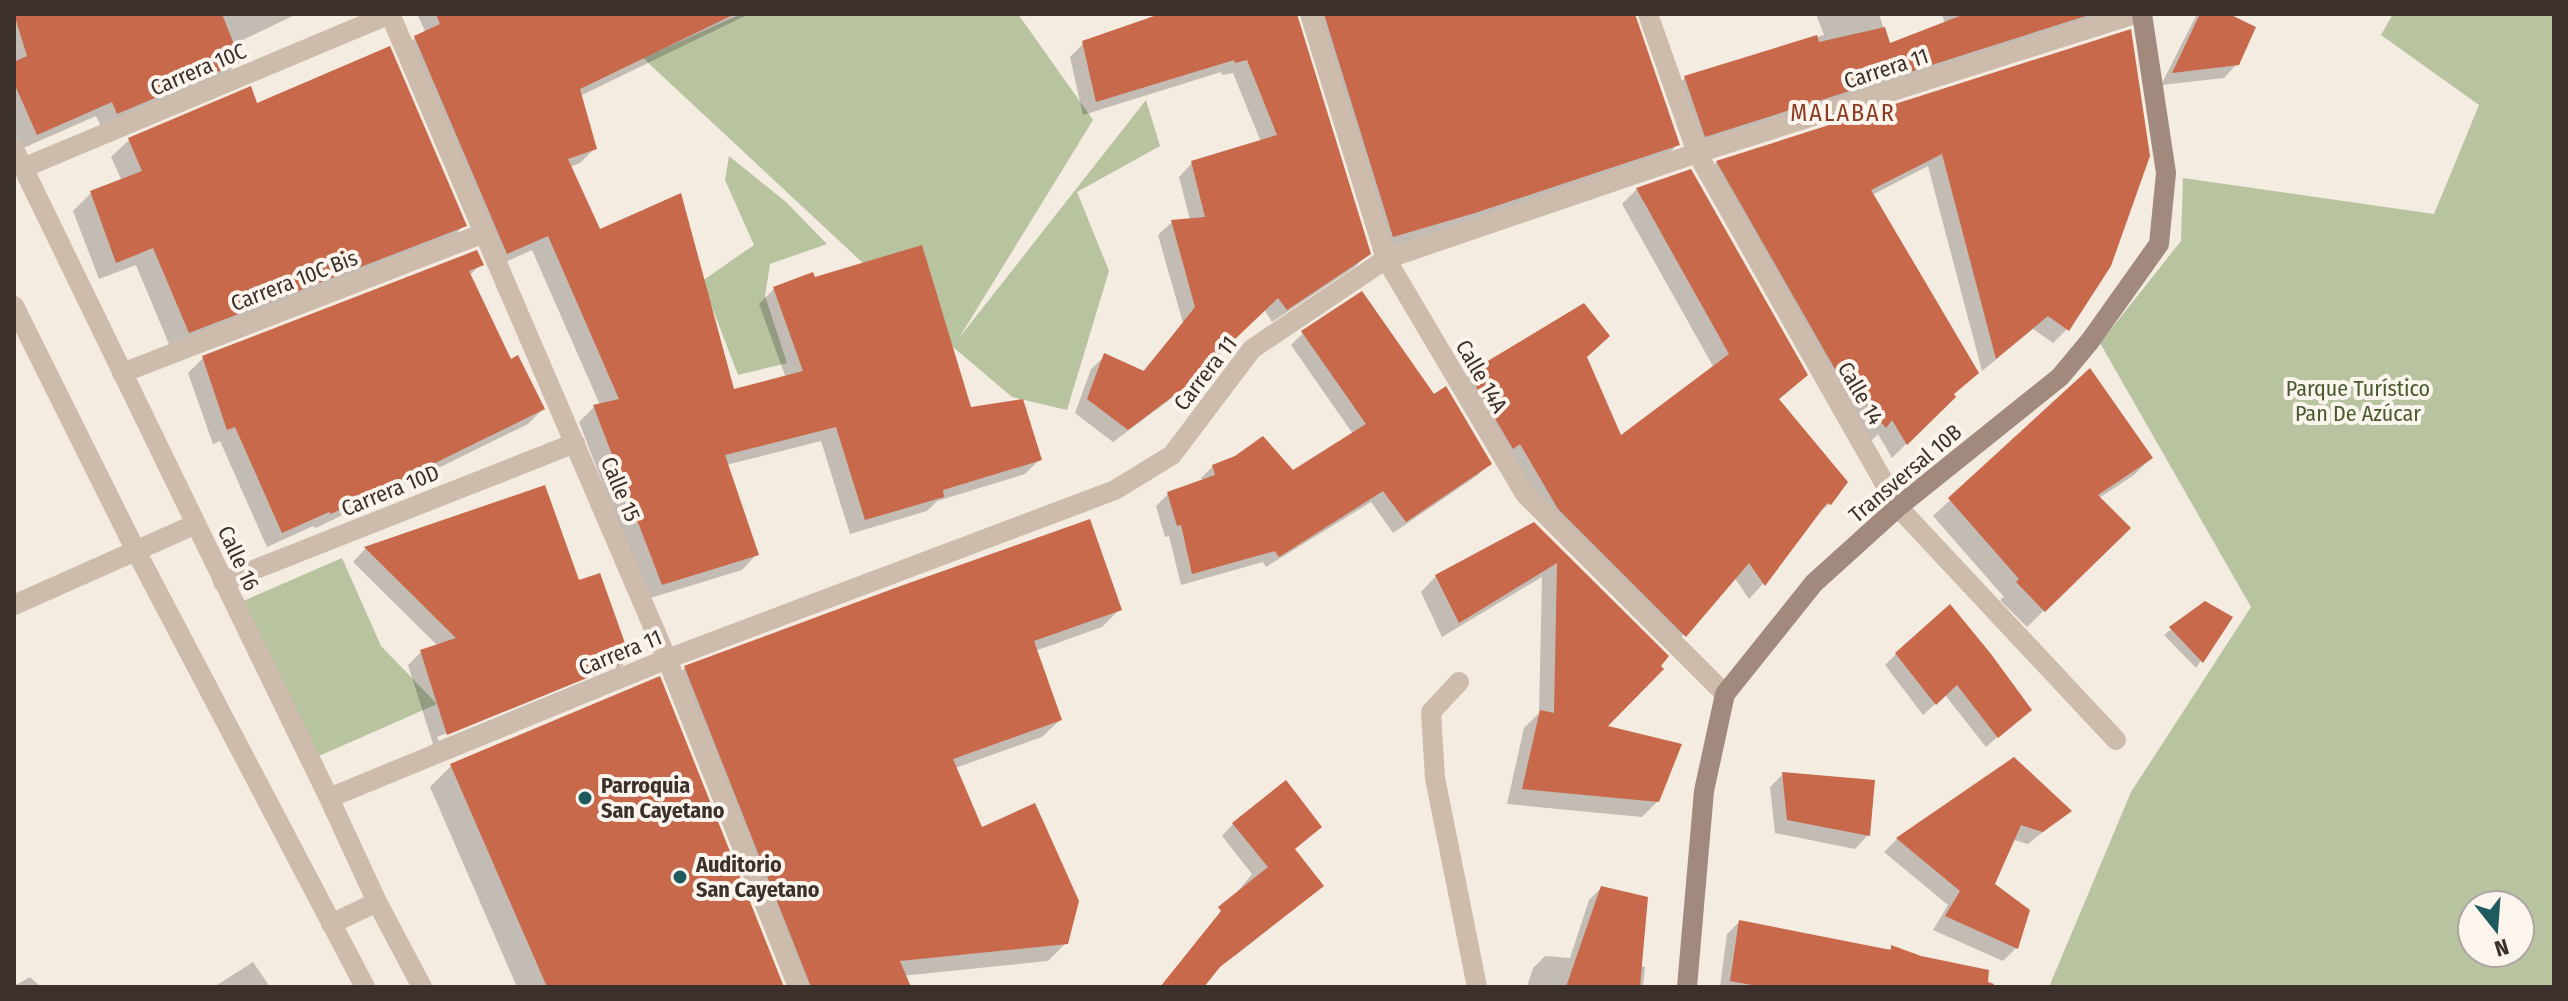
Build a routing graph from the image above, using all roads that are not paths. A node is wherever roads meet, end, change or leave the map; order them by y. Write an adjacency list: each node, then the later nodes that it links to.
1 (390, 14): 8 (street, Carrera 10C); 9 (street, Calle 15)
2 (1310, 14): 10 (street, Calle 14A)
3 (1648, 14): 7 (street, Calle 14)
4 (2135, 14): 7 (street, Carrera 11)
5 (2142, 14): 14 (street, Transversal 10B)
6 (14, 149): 8 (street, Calle 16)
7 (1697, 153): 10 (street, Carrera 11); 14 (street, Calle 14)
8 (23, 168): 12 (street, Calle 16)
9 (484, 233): 12 (street, Carrera 10C Bis); 13 (street, Calle 15)
10 (1386, 259): 19 (street, Carrera 11); 21 (street, Calle 14A)
11 (14, 306): 16 (street)
12 (122, 373): 15 (street, Calle 16)
13 (575, 443): 17 (street, Carrera 10D); 19 (street, Calle 15)
14 (1898, 507): 21 (street, Transversal 10B); 22 (street, Calle 14)
15 (196, 524): 16 (street); 17 (street, Calle 16)
16 (136, 551): 18 (street); 25 (street)
17 (223, 582): 23 (street, Calle 16)
18 (14, 605)
19 (667, 659): 23 (street, Carrera 11); 28 (street, Calle 15)
20 (1459, 682): 29 (street)
21 (1725, 694): 30 (street, Transversal 10B)
22 (2116, 740)
23 (329, 798): 24 (street, Calle 16)
24 (377, 902): 25 (street); 27 (street, Calle 16)
25 (331, 924): 26 (street)
26 (365, 987)
27 (422, 987)
28 (798, 987)
29 (1477, 987)
30 (1687, 987)

